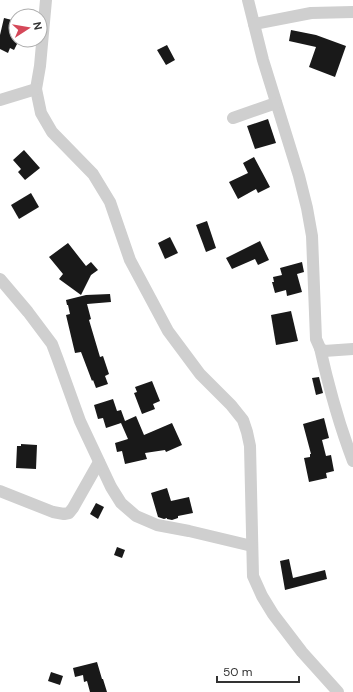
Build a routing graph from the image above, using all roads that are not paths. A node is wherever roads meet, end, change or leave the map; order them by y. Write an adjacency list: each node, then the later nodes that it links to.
1 (46, 0): 5 (street)
2 (248, 0): 4 (street)
3 (353, 12): 4 (street)
4 (254, 24): 7 (street)
5 (36, 89): 6 (street); 15 (street)
6 (0, 100)
7 (276, 103): 8 (street); 10 (street)
8 (233, 118)
9 (0, 279): 13 (street)
10 (320, 348): 11 (street); 12 (street)
11 (353, 349)
12 (353, 461)
13 (99, 462): 14 (street); 15 (street)
14 (0, 491)
15 (252, 546): 16 (street)
16 (338, 692)

